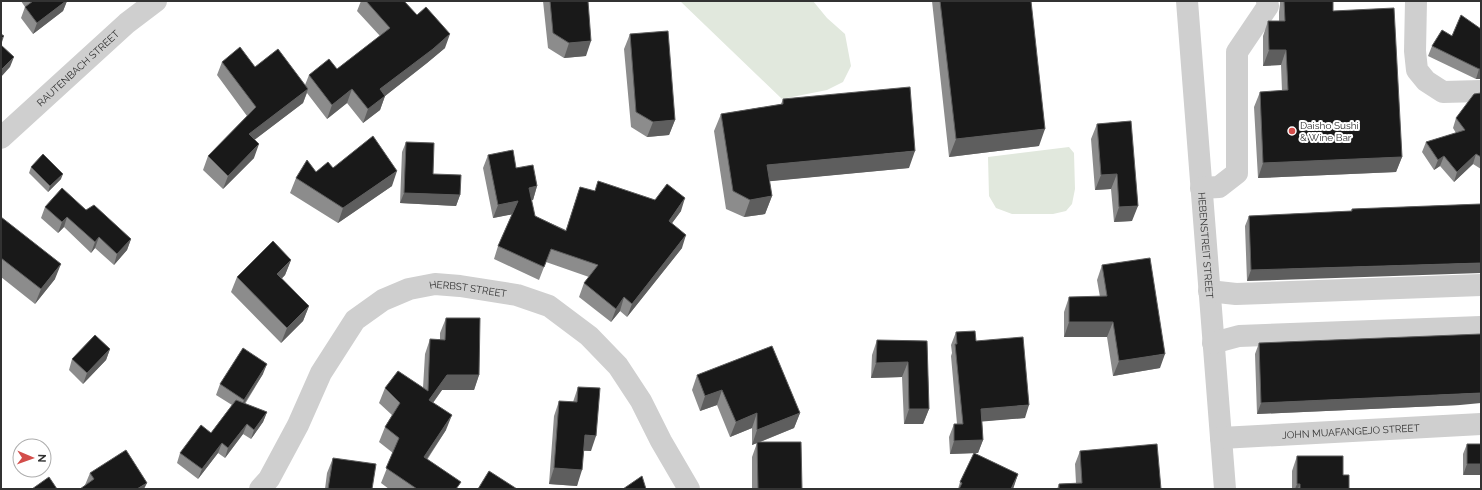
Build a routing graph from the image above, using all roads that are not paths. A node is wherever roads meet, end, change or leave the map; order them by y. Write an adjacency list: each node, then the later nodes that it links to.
1 (156, 1): 6 (street, RAUTENBACH STREET)
2 (1187, 1): 7 (street, HEBENSTREIT STREET)
3 (1267, 1): 7 (street)
4 (1416, 1): 5 (street)
5 (1481, 91)
6 (1, 138)
7 (1201, 188): 9 (street, HEBENSTREIT STREET)
8 (1481, 285): 9 (street)
9 (1209, 291): 11 (street, HEBENSTREIT STREET)
10 (1481, 328): 11 (street)
11 (1213, 343): 13 (street, HEBENSTREIT STREET)
12 (1481, 424): 13 (street, JOHN MUAFANGEJO STREET)
13 (1220, 438): 16 (street, HEBENSTREIT STREET)
14 (260, 489): 15 (street, HERBST STREET)
15 (689, 489)
16 (1225, 489)

